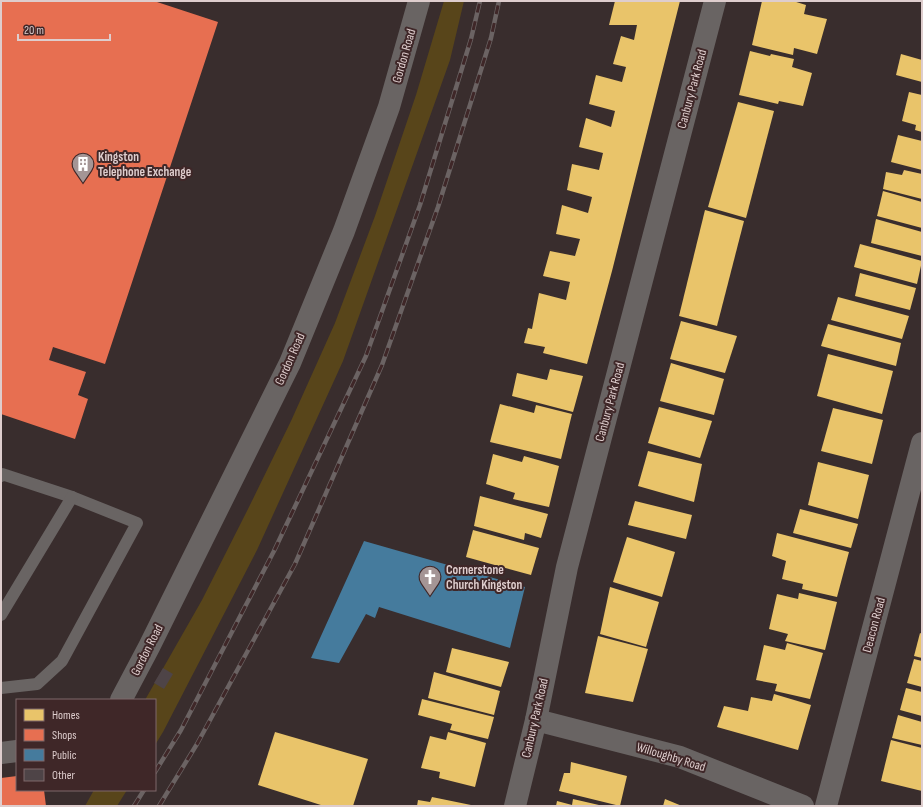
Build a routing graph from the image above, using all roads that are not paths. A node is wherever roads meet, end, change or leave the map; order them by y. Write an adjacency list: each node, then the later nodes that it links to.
1 (419, 1): 8 (street, Gordon Road)
2 (715, 1): 9 (street, Canbury Park Road)
3 (922, 443): 14 (street, Deacon Road)
4 (1, 476): 5 (lane)
5 (72, 497): 6 (lane); 7 (lane)
6 (1, 615)
7 (1, 688)
8 (122, 699)
9 (536, 720): 12 (street, Canbury Park Road); 13 (street, Willoughby Road)
10 (16, 751): 11 (street)
11 (1, 753)
12 (515, 806)
13 (803, 806)
14 (826, 806)

